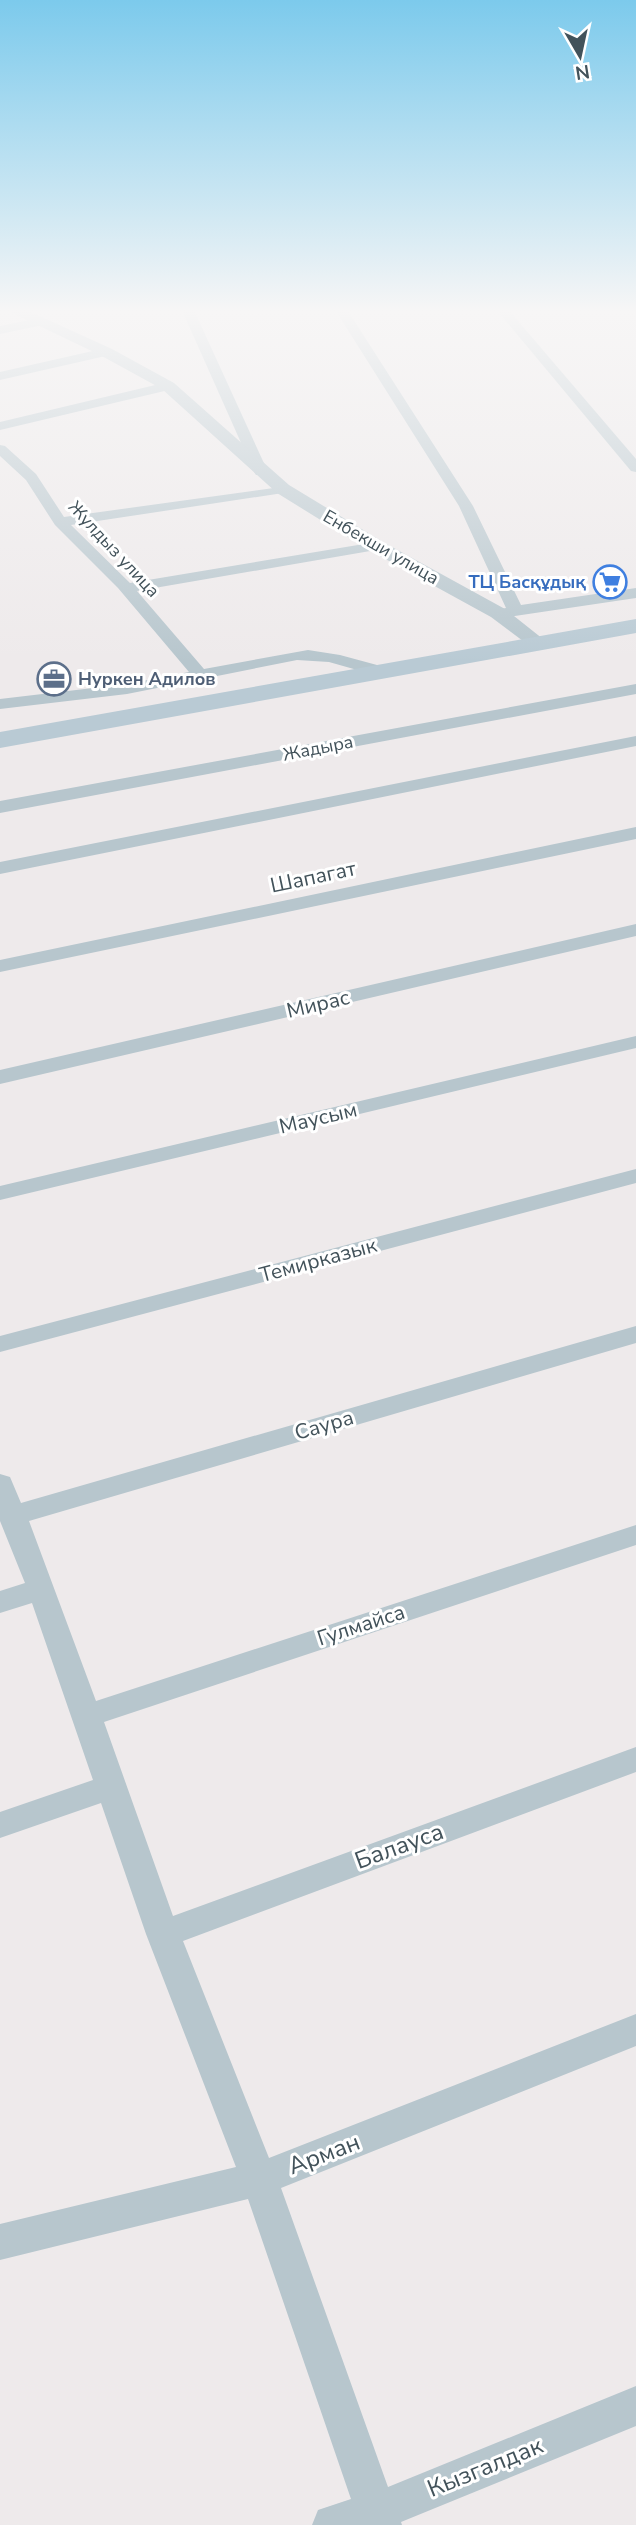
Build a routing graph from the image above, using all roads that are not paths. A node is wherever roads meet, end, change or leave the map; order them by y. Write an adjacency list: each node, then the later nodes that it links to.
1 (211, 426): 7 (street, Енбекши улица)
2 (240, 426): 7 (street, Енбекши улица)
3 (415, 426): 13 (street)
4 (600, 426): 6 (street)
5 (0, 449): 9 (street, Жулдыз улица)
6 (636, 468)
7 (261, 472): 8 (street, Енбекши улица)
8 (283, 489): 9 (street); 10 (street, Енбекши улица)
9 (60, 522): 11 (street, Жулдыз улица)
10 (376, 546): 11 (street); 13 (street, Енбекши улица)
11 (126, 588): 17 (street, Жулдыз улица)
12 (636, 593): 13 (street)
13 (507, 612): 15 (street, Енбекши улица)
14 (636, 626): 15 (main road)
15 (538, 643): 16 (main road)
16 (382, 672): 17 (street); 20 (main road)
17 (201, 675): 19 (street)
18 (636, 689): 22 (street, Жадыра)
19 (0, 704)
20 (2, 736)
21 (636, 741): 24 (street)
22 (0, 807)
23 (636, 833): 26 (street, Шапагат)
24 (0, 868)
25 (636, 930): 28 (street, Мирас)
26 (0, 966)
27 (636, 1042): 30 (street, Маусым)
28 (0, 1077)
29 (636, 1176): 32 (street, Темирказык)
30 (0, 1193)
31 (636, 1334): 34 (street, Саура)
32 (0, 1344)
33 (0, 1485): 34 (street)
34 (11, 1516): 36 (street)
35 (636, 1535): 38 (street, Гулмайса)
36 (43, 1589): 37 (street); 38 (street)
37 (0, 1602)
38 (86, 1716): 40 (street)
39 (636, 1759): 42 (street, Балауса)
40 (112, 1787): 41 (street); 42 (street)
41 (0, 1825)
42 (163, 1934): 44 (street)
43 (636, 2031): 44 (street, Арман)
44 (258, 2179): 45 (street, Арман); 47 (street)
45 (0, 2242)
46 (636, 2406): 47 (street, Кызгалдак)
47 (378, 2518): 48 (street, Кызгалдак)
48 (333, 2525)

